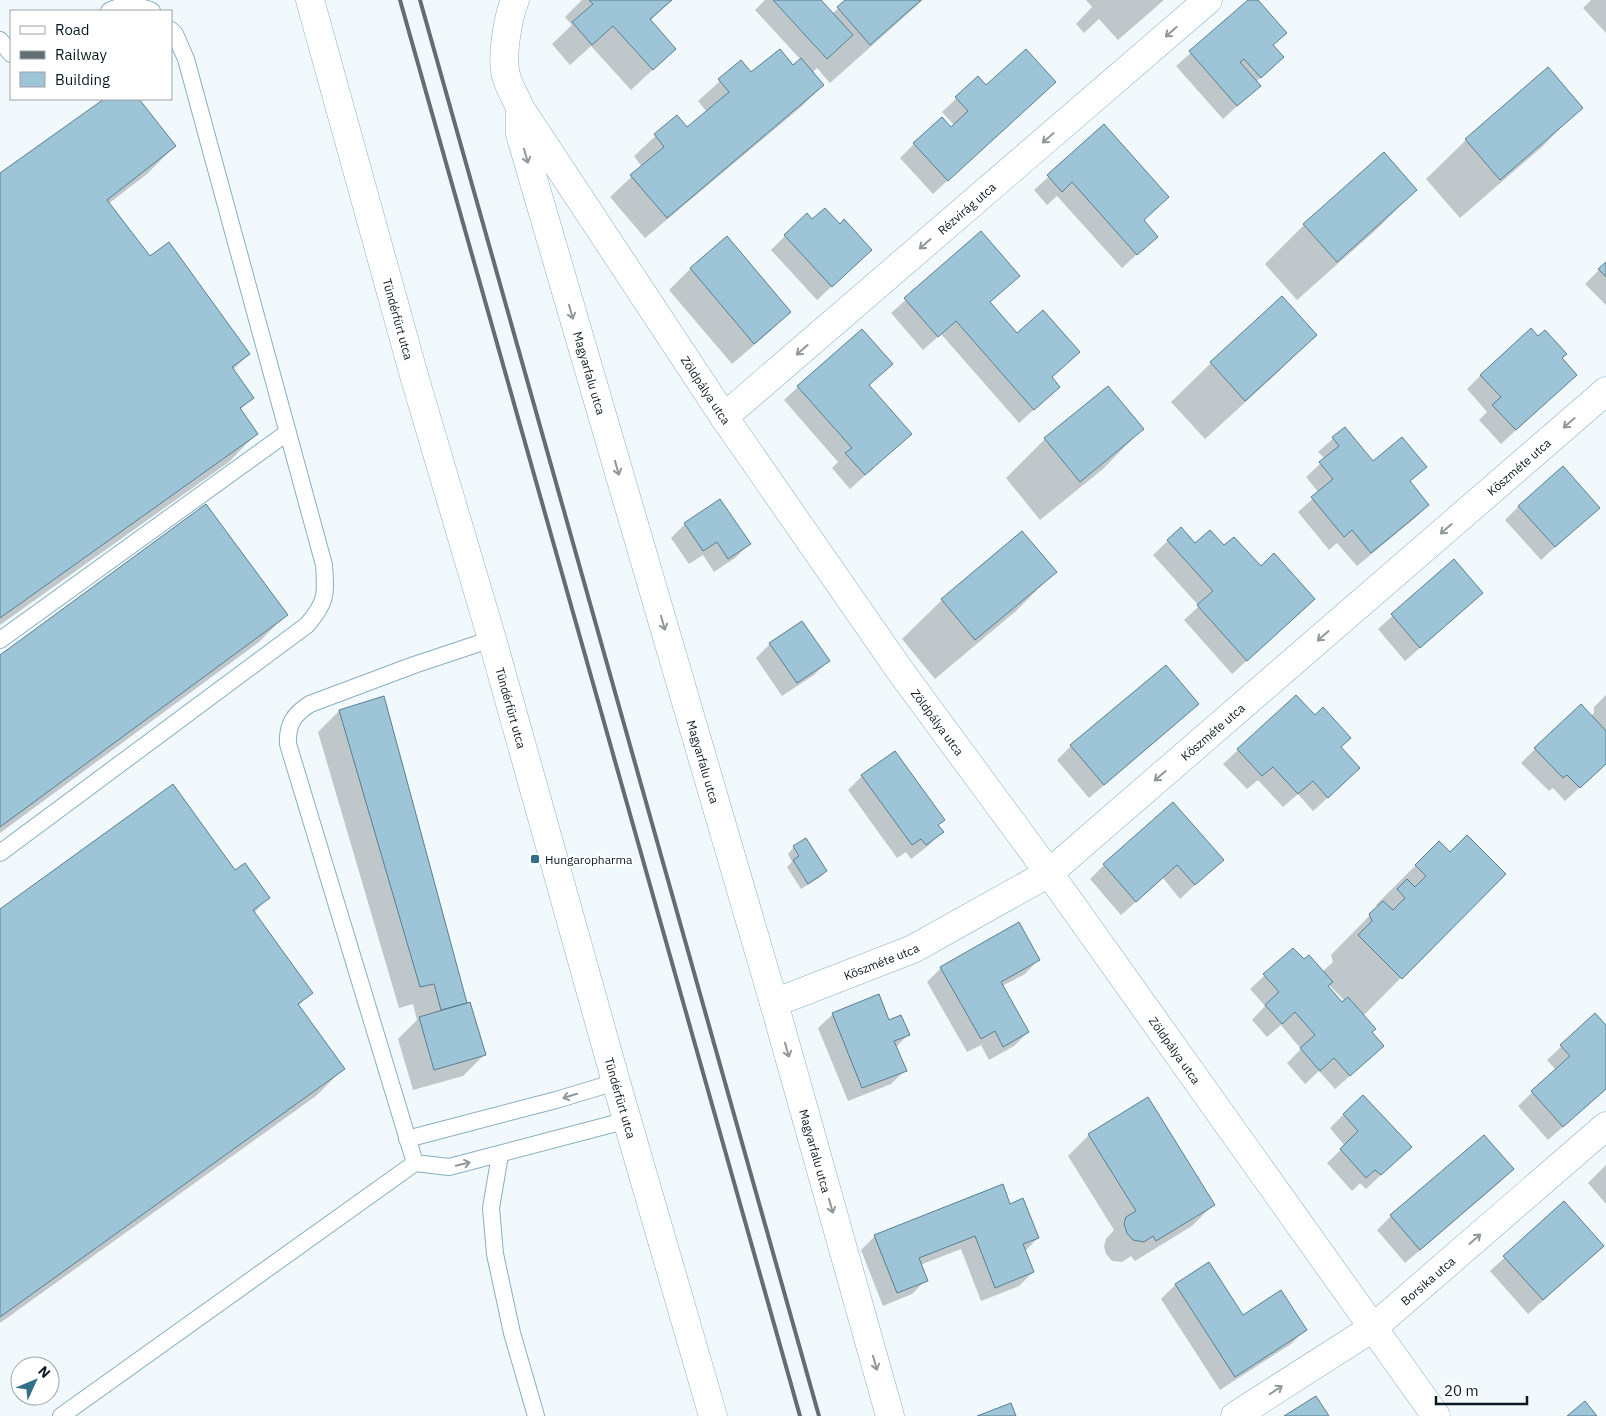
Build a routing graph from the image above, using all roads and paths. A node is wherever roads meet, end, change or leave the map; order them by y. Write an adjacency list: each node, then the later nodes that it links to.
1 (310, 0): 13 (street, Tündérfürt utca)
2 (515, 0): 9 (street, Zöldpálya utca)
3 (1208, 0): 11 (street, Rézvirág utca, one-way to 11)
4 (113, 10): 5 (lane)
5 (150, 10)
6 (172, 31): 12 (lane)
7 (0, 40): 8 (lane)
8 (10, 53)
9 (520, 108): 11 (street, Zöldpálya utca); 17 (street, Magyarfalu utca, one-way to 17)
10 (1606, 391): 16 (street, Köszméte utca, one-way to 16)
11 (724, 417): 16 (street, Zöldpálya utca)
12 (288, 432): 14 (lane); 15 (lane)
13 (492, 639): 18 (street, Tündérfürt utca); 21 (lane)
14 (0, 640)
15 (0, 853)
16 (1049, 873): 17 (street, Köszméte utca); 24 (street, Zöldpálya utca)
17 (774, 1003): 28 (street, Magyarfalu utca, one-way to 28)
18 (616, 1082): 19 (street, Tündérfürt utca); 21 (lane, one-way to 21)
19 (628, 1120): 22 (lane); 27 (street, Tündérfürt utca)
20 (1606, 1126): 24 (street, Borsika utca, one-way to 20)
21 (407, 1139): 23 (lane)
22 (500, 1155): 23 (lane, one-way to 22); 26 (lane)
23 (414, 1163): 25 (lane)
24 (1374, 1327): 29 (street, Borsika utca, one-way to 24); 30 (street, Zöldpálya utca)
25 (61, 1416)
26 (536, 1416)
27 (713, 1416)
28 (890, 1416)
29 (1235, 1416)
30 (1436, 1416)

